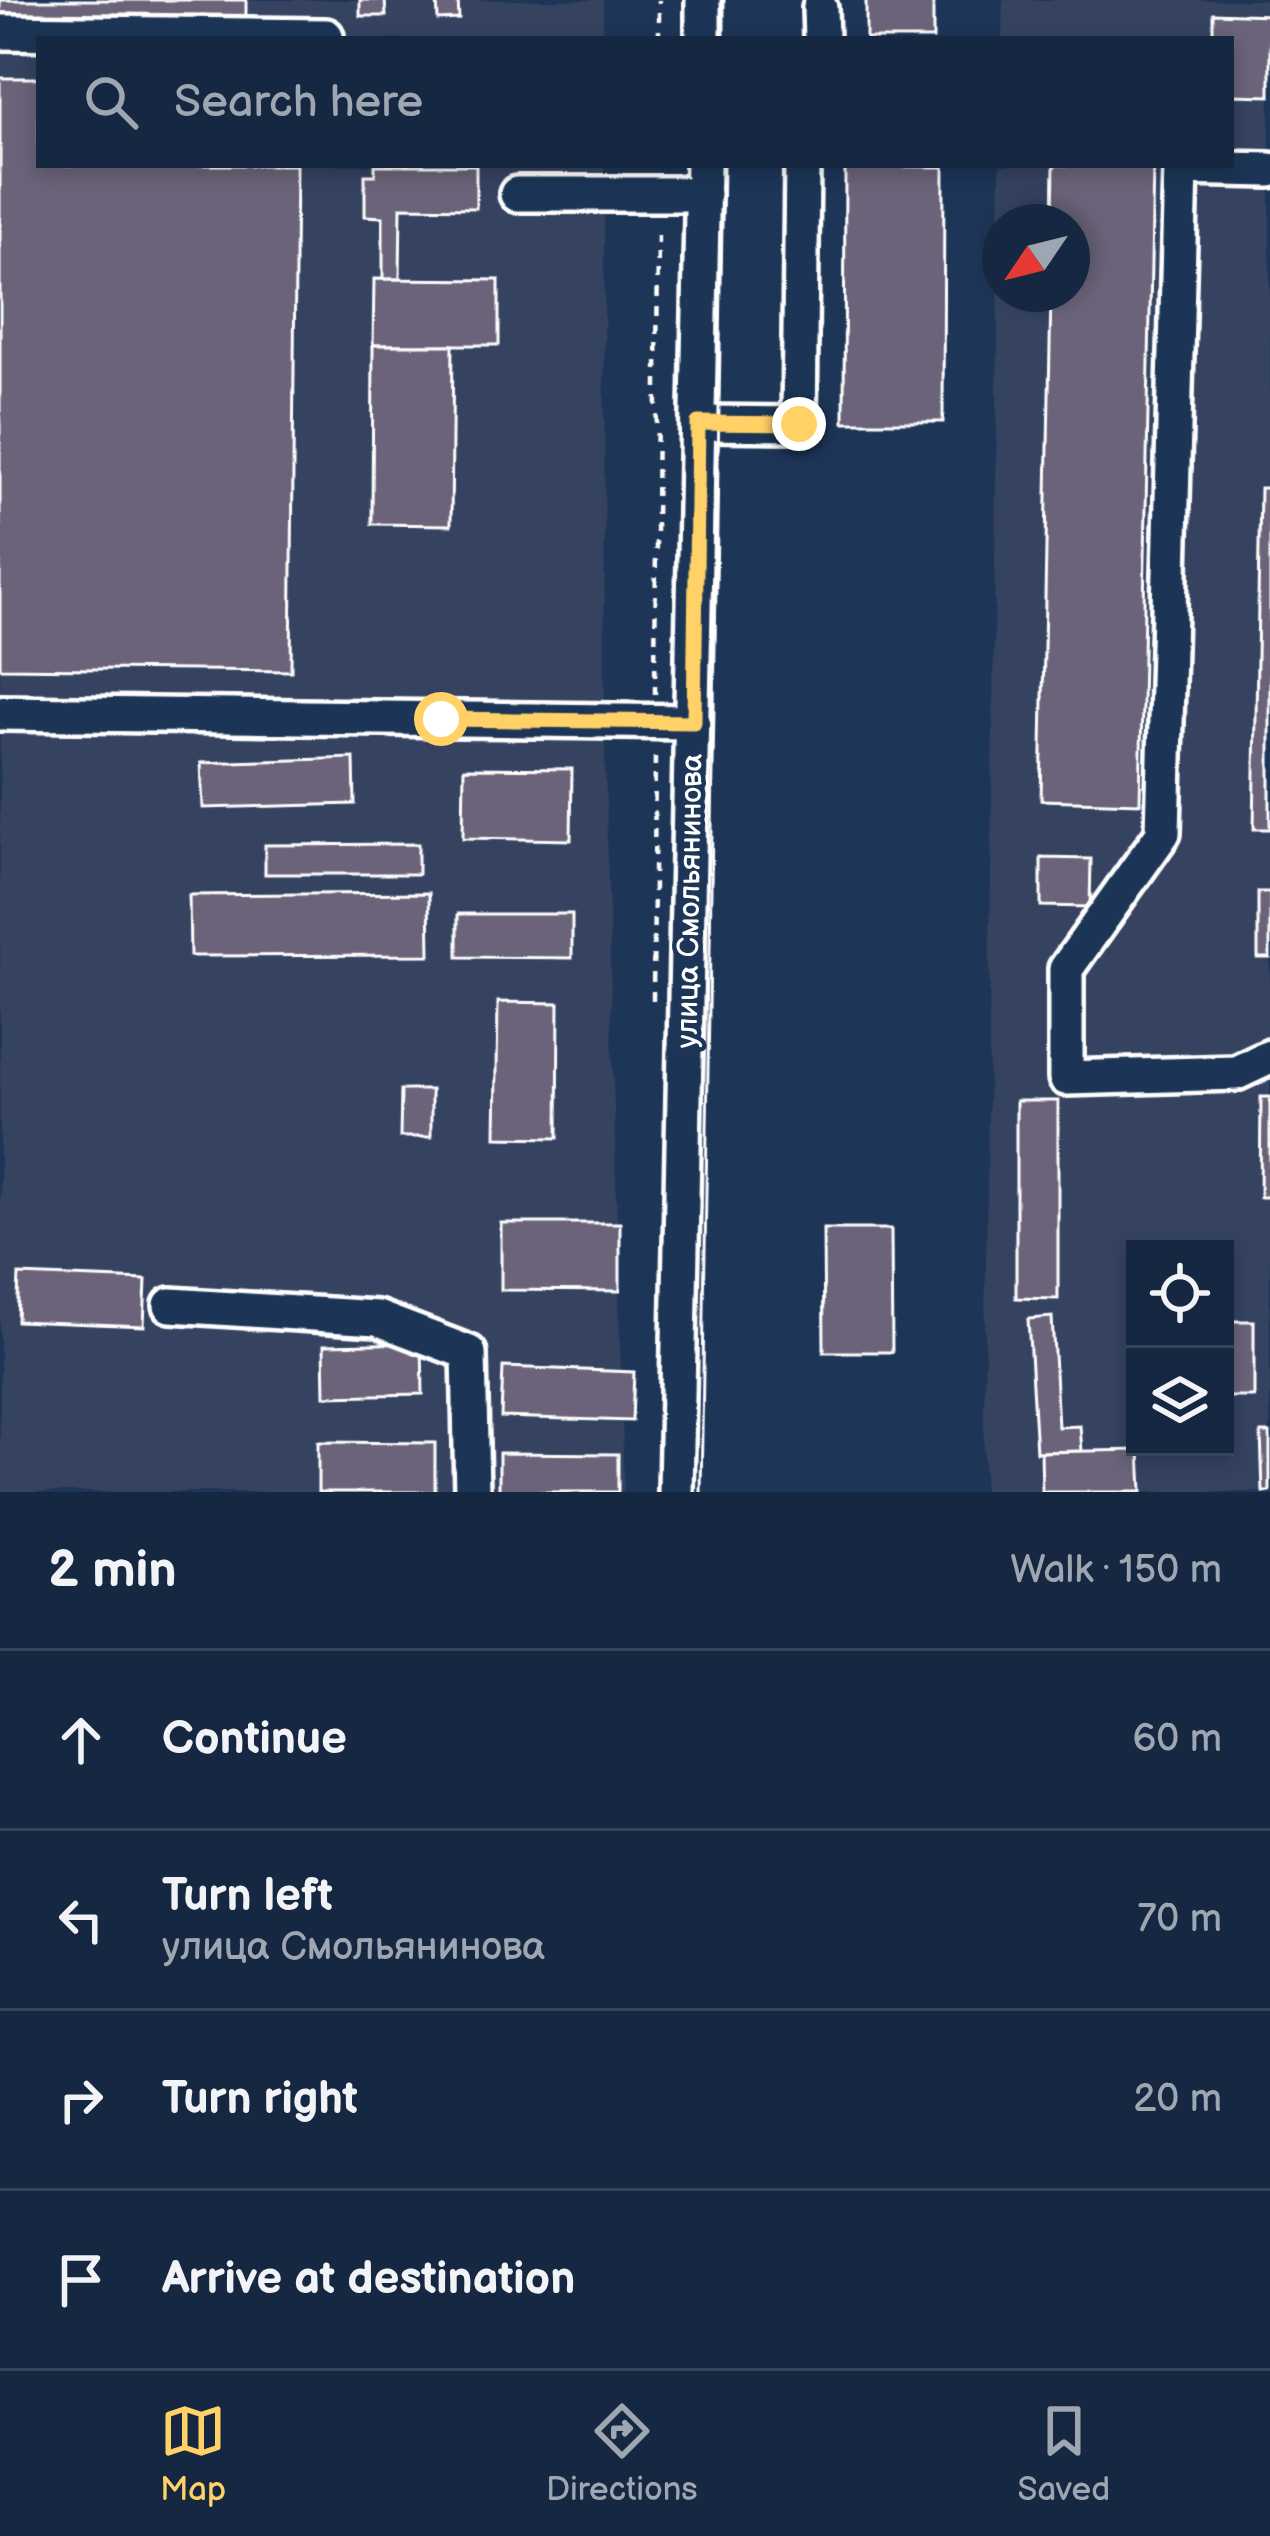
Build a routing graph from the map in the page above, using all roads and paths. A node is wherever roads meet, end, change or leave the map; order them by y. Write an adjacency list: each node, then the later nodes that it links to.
1 (659, 0): 5 (path)
2 (703, 0): 6 (street)
3 (0, 32): 4 (street)
4 (326, 36)
5 (658, 36)
6 (703, 36)
7 (802, 168): 12 (street)
8 (1270, 170): 17 (street)
9 (703, 179): 11 (street); 12 (street, улица Смольянинова)
10 (517, 194): 11 (street)
11 (658, 194): 14 (path)
12 (698, 423): 15 (street, улица Смольянинова)
13 (0, 712): 14 (street)
14 (655, 722): 15 (street); 16 (path)
15 (694, 722): 20 (street, улица Смольянинова)
16 (653, 1002)
17 (1270, 1057)
18 (171, 1305): 19 (street)
19 (472, 1492)
20 (676, 1492)

